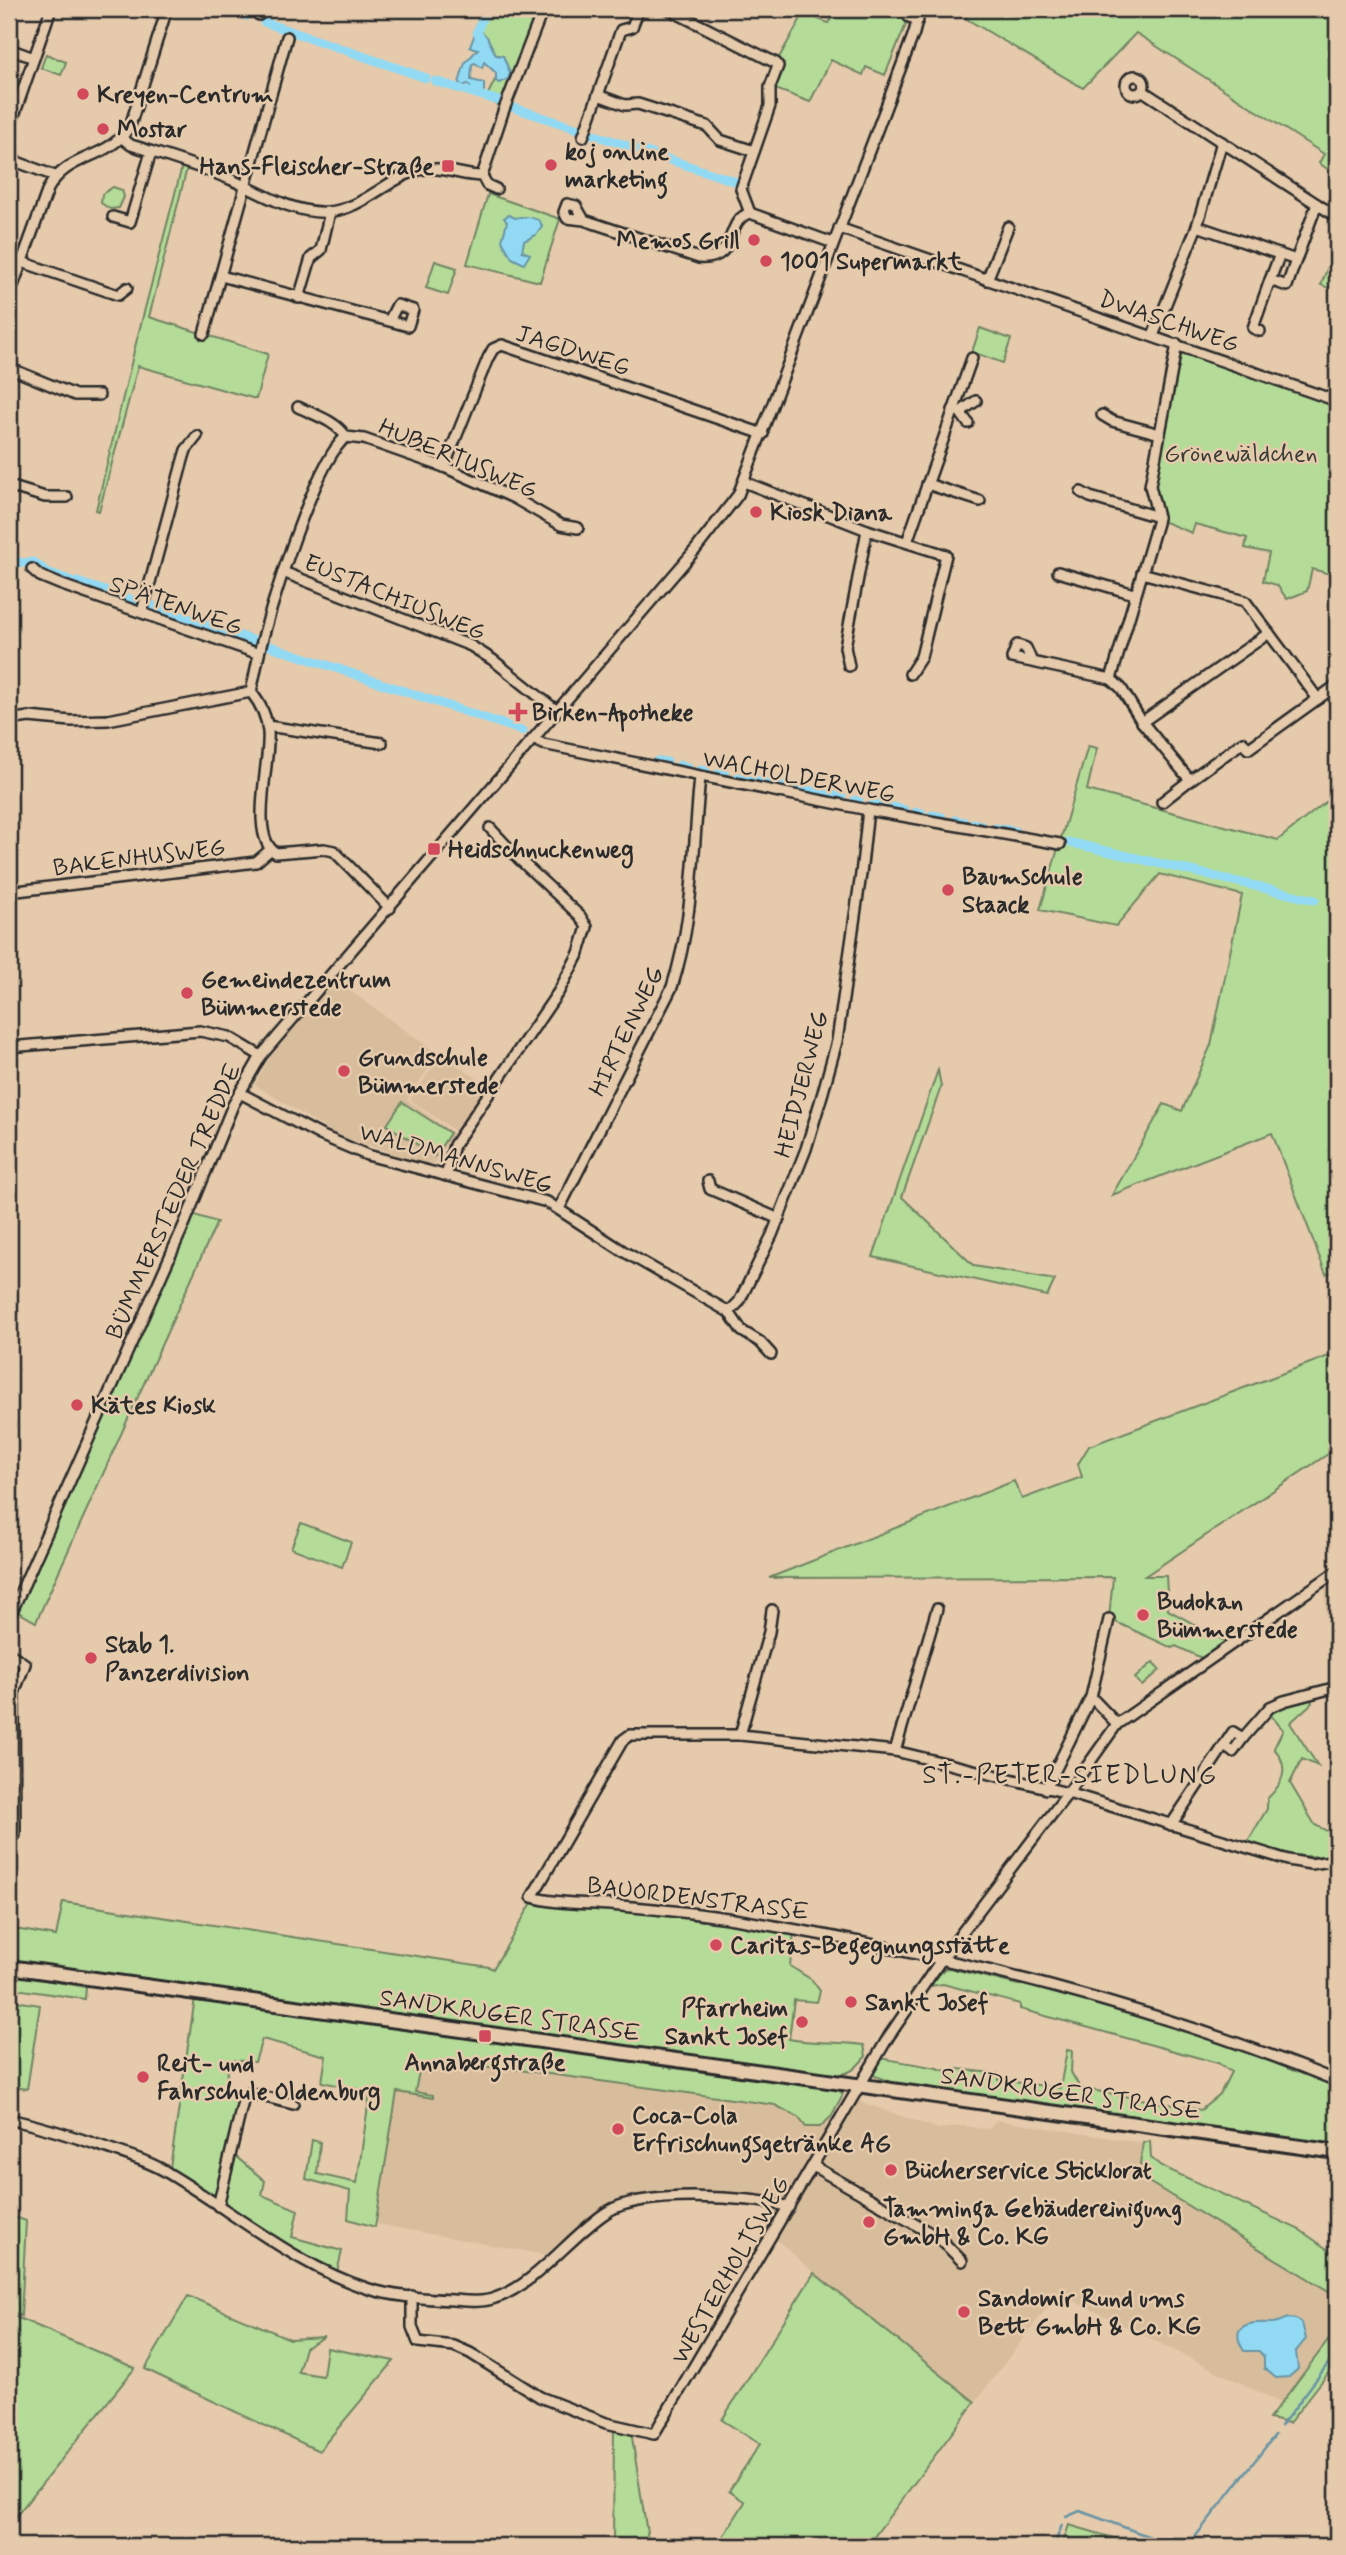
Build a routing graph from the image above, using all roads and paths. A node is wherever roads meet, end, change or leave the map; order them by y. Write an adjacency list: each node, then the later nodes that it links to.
1 (51, 9): 11 (street)
2 (167, 9): 16 (street)
3 (543, 9): 22 (street)
4 (639, 9): 13 (street)
5 (668, 9): 18 (street)
6 (905, 9): 8 (street)
7 (920, 9): 8 (street, BÜMMERSTEDER TREDDE)
8 (918, 20): 33 (street, BÜMMERSTEDER TREDDE)
9 (287, 37): 23 (street)
10 (9, 49): 11 (street)
11 (34, 58): 14 (street)
12 (1143, 91): 17 (street)
13 (598, 95): 15 (street); 18 (street)
14 (9, 130)
15 (583, 137)
16 (122, 138): 19 (street); 21 (street)
17 (1222, 142): 25 (street); 31 (street)
18 (754, 151): 27 (street)
19 (151, 152): 23 (street); 28 (street)
20 (9, 159): 21 (street)
21 (55, 176): 37 (street)
22 (482, 176): 24 (street); 26 (street)
23 (246, 188): 26 (street); 38 (street)
24 (496, 189)
25 (1317, 204): 29 (street); 36 (street)
26 (330, 212): 43 (street)
27 (750, 213): 30 (street); 34 (street)
28 (113, 217)
29 (1337, 217)
30 (584, 220)
31 (1196, 226): 35 (street); 47 (street)
32 (1008, 227): 39 (street)
33 (839, 228): 34 (street, BÜMMERSTEDER TREDDE); 39 (street, DWASCHWEG)
34 (833, 243): 58 (street, BÜMMERSTEDER TREDDE)
35 (1280, 254): 36 (street); 40 (street)
36 (1296, 260): 40 (street)
37 (22, 262): 41 (street); 42 (street)
38 (221, 276): 43 (street); 46 (street)
39 (987, 280): 47 (street, DWASCHWEG)
40 (1270, 280): 45 (street)
41 (127, 288)
42 (9, 297)
43 (299, 298): 44 (street)
44 (389, 321)
45 (1260, 331)
46 (204, 334)
47 (1153, 336): 48 (street, DWASCHWEG)
48 (1177, 344): 53 (street, DWASCHWEG); 59 (street)
49 (972, 358): 55 (street)
50 (9, 368): 51 (street)
51 (99, 395)
52 (976, 401): 55 (street)
53 (1337, 401)
54 (298, 407): 61 (street)
55 (957, 411): 57 (street); 64 (street)
56 (1102, 415): 59 (street)
57 (968, 423)
58 (763, 434): 62 (street, JAGDWEG); 63 (street, BÜMMERSTEDER TREDDE)
59 (1160, 434): 69 (street)
60 (197, 436): 78 (street)
61 (346, 437): 62 (street, HUBERTUSWEG); 74 (street, HUBERTUSWEG)
62 (444, 467): 70 (street, HUBERTUSWEG)
63 (744, 482): 71 (street); 88 (street, BÜMMERSTEDER TREDDE)
64 (927, 484): 68 (street); 72 (street)
65 (9, 486): 67 (street)
66 (1082, 492): 69 (street)
67 (67, 497)
68 (980, 501)
69 (1158, 517): 76 (street)
70 (578, 528)
71 (867, 530): 72 (street); 82 (street)
72 (907, 542): 83 (street)
73 (32, 569): 78 (street, SPÄTENWEG)
74 (283, 572): 80 (street, HUBERTUSWEG); 88 (street, EUSTACHIUSWEG)
75 (1059, 572): 77 (street)
76 (1142, 573): 77 (street); 79 (street)
77 (1134, 594): 84 (street)
78 (142, 612): 80 (street, SPÄTENWEG)
79 (1269, 633): 87 (street); 90 (street)
80 (259, 654): 86 (street, SPÄTENWEG)
81 (1032, 662): 84 (street)
82 (849, 666)
83 (910, 674)
84 (1111, 679): 90 (street)
85 (1337, 685): 87 (street)
86 (251, 692): 89 (street); 91 (street)
87 (1318, 699): 95 (street)
88 (557, 711): 92 (street, BÜMMERSTEDER TREDDE)
89 (9, 720)
90 (1142, 722): 95 (street)
91 (267, 726): 93 (street); 100 (street)
92 (533, 739): 94 (street, WACHOLDERWEG); 102 (street, BÜMMERSTEDER TREDDE)
93 (382, 743)
94 (700, 776): 97 (street, WACHOLDERWEG); 108 (street, HIRTENWEG)
95 (1190, 780): 96 (street)
96 (1162, 802)
97 (868, 810): 99 (street, WACHOLDERWEG); 109 (street, HEIDJERWEG)
98 (490, 828): 106 (street)
99 (1060, 844)
100 (270, 850): 101 (street, BAKENHUSWEG); 102 (street)
101 (9, 892)
102 (390, 908): 104 (street, BÜMMERSTEDER TREDDE)
103 (9, 1047): 104 (street)
104 (261, 1056): 105 (street, BÜMMERSTEDER TREDDE)
105 (240, 1093): 106 (street, WALDMANNSWEG); 115 (street, BÜMMERSTEDER TREDDE)
106 (446, 1176): 108 (street, WALDMANNSWEG)
107 (708, 1181): 109 (street)
108 (559, 1209): 110 (street, WALDMANNSWEG)
109 (779, 1219): 110 (street, HEIDJERWEG)
110 (729, 1312): 111 (street, WALDMANNSWEG)
111 (771, 1354)
112 (1337, 1571): 120 (street, WESTERHOLTSWEG)
113 (937, 1609): 122 (street)
114 (772, 1610): 121 (street)
115 (9, 1618)
116 (1109, 1619): 119 (street)
117 (9, 1653): 126 (street)
118 (1337, 1687): 125 (street)
119 (1091, 1697): 120 (street); 123 (street)
120 (1117, 1724): 124 (street, WESTERHOLTSWEG)
121 (740, 1735): 122 (street); 128 (street, BAUORDENSTRASSE)
122 (895, 1751): 123 (street)
123 (1046, 1789): 124 (street)
124 (1068, 1793): 125 (street); 128 (street, WESTERHOLTSWEG)
125 (1171, 1825): 127 (street)
126 (15, 1835)
127 (1337, 1860)
128 (941, 1960): 130 (street, BAUORDENSTRASSE); 132 (street, WESTERHOLTSWEG)
129 (9, 1967): 132 (street, SANDKRUGER STRASSE)
130 (1337, 2081)
131 (240, 2084): 133 (street)
132 (860, 2085): 136 (street, SANDKRUGER STRASSE); 137 (street, WESTERHOLTSWEG)
133 (246, 2095): 134 (street); 138 (street)
134 (293, 2104)
135 (9, 2119): 138 (street)
136 (1337, 2152)
137 (813, 2166): 139 (street, WESTERHOLTSWEG); 140 (street)
138 (218, 2206): 141 (street)
139 (789, 2207): 141 (street); 141 (street, WESTERHOLTSWEG)
140 (962, 2262)
141 (412, 2296)

